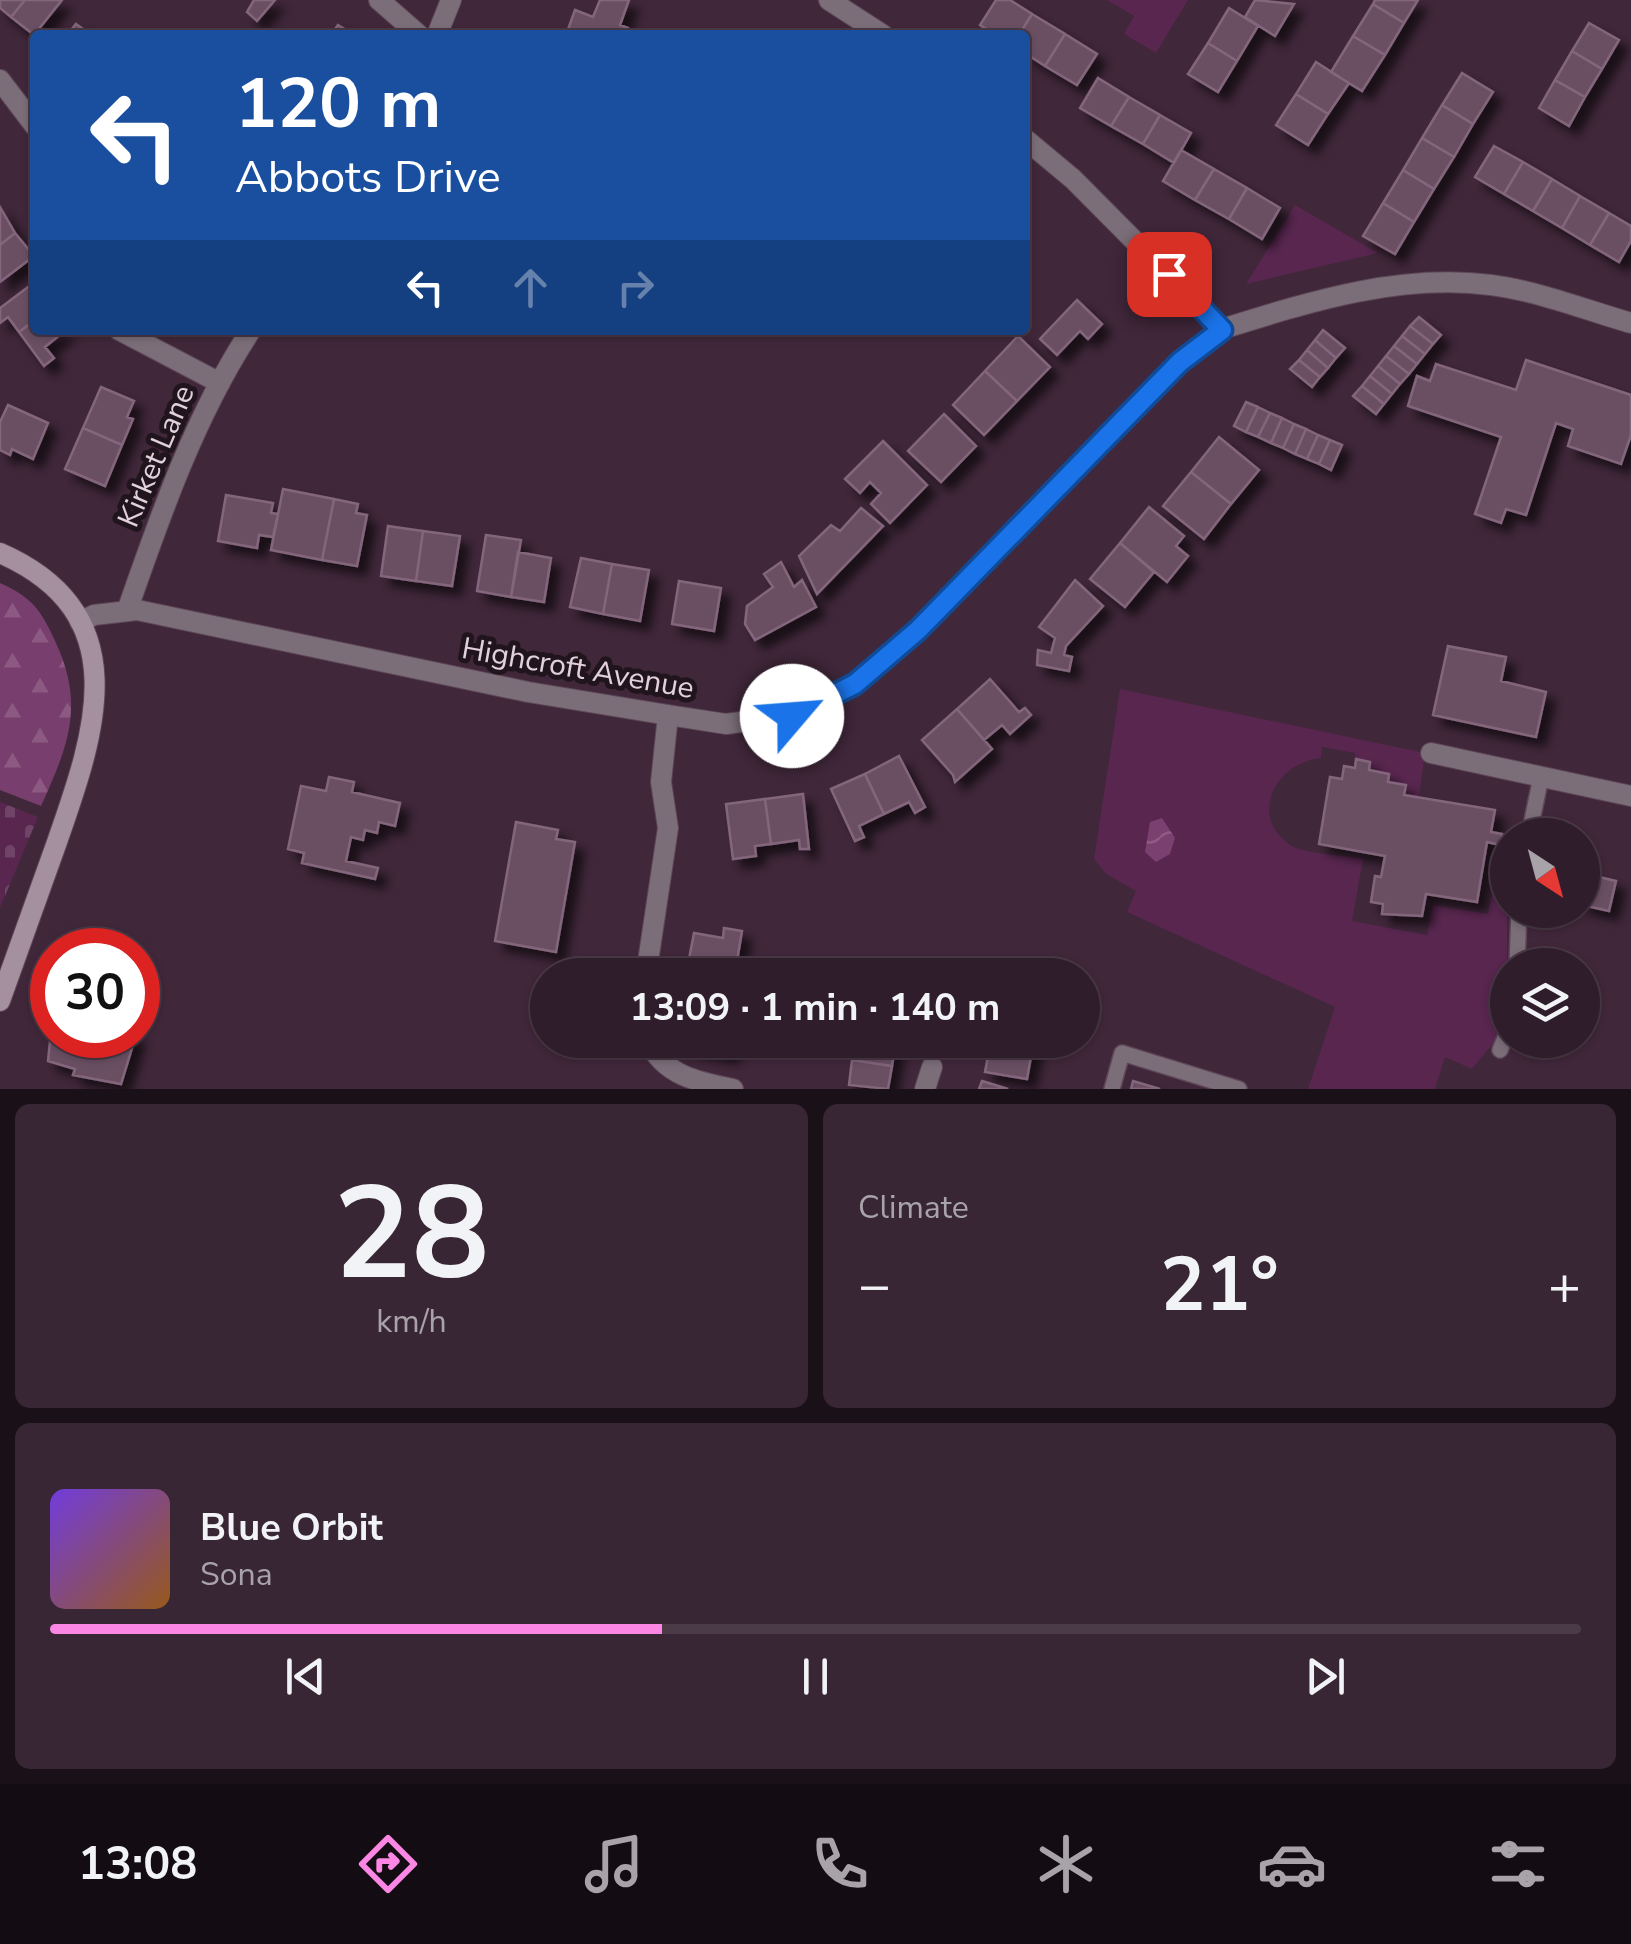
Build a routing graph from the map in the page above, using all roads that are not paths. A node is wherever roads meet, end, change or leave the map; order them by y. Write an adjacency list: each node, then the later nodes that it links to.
1 (379, 0): 4 (street)
2 (452, 0): 5 (street)
3 (829, 0): 6 (street)
4 (412, 30)
5 (439, 30)
6 (875, 30)
7 (0, 80): 8 (street)
8 (30, 119)
9 (1030, 144): 11 (street)
10 (1631, 324): 11 (street, Highcroft Avenue)
11 (1222, 330): 18 (street, Highcroft Avenue)
12 (129, 335): 14 (street)
13 (248, 335): 14 (street, Kirket Lane)
14 (220, 383): 16 (street, Kirket Lane)
15 (0, 554): 17 (main road)
16 (127, 612): 17 (street, Highcroft Avenue); 18 (street, Highcroft Avenue)
17 (80, 622): 24 (main road)
18 (668, 716): 23 (street)
19 (1430, 753): 20 (street)
20 (1541, 777): 21 (street); 22 (lane)
21 (1631, 796)
22 (1533, 818)
23 (649, 958)
24 (0, 1001)
25 (656, 1058): 27 (street)
26 (932, 1068): 28 (street)
27 (733, 1089)
28 (925, 1089)
29 (1112, 1089): 30 (lane)
30 (1239, 1089)

